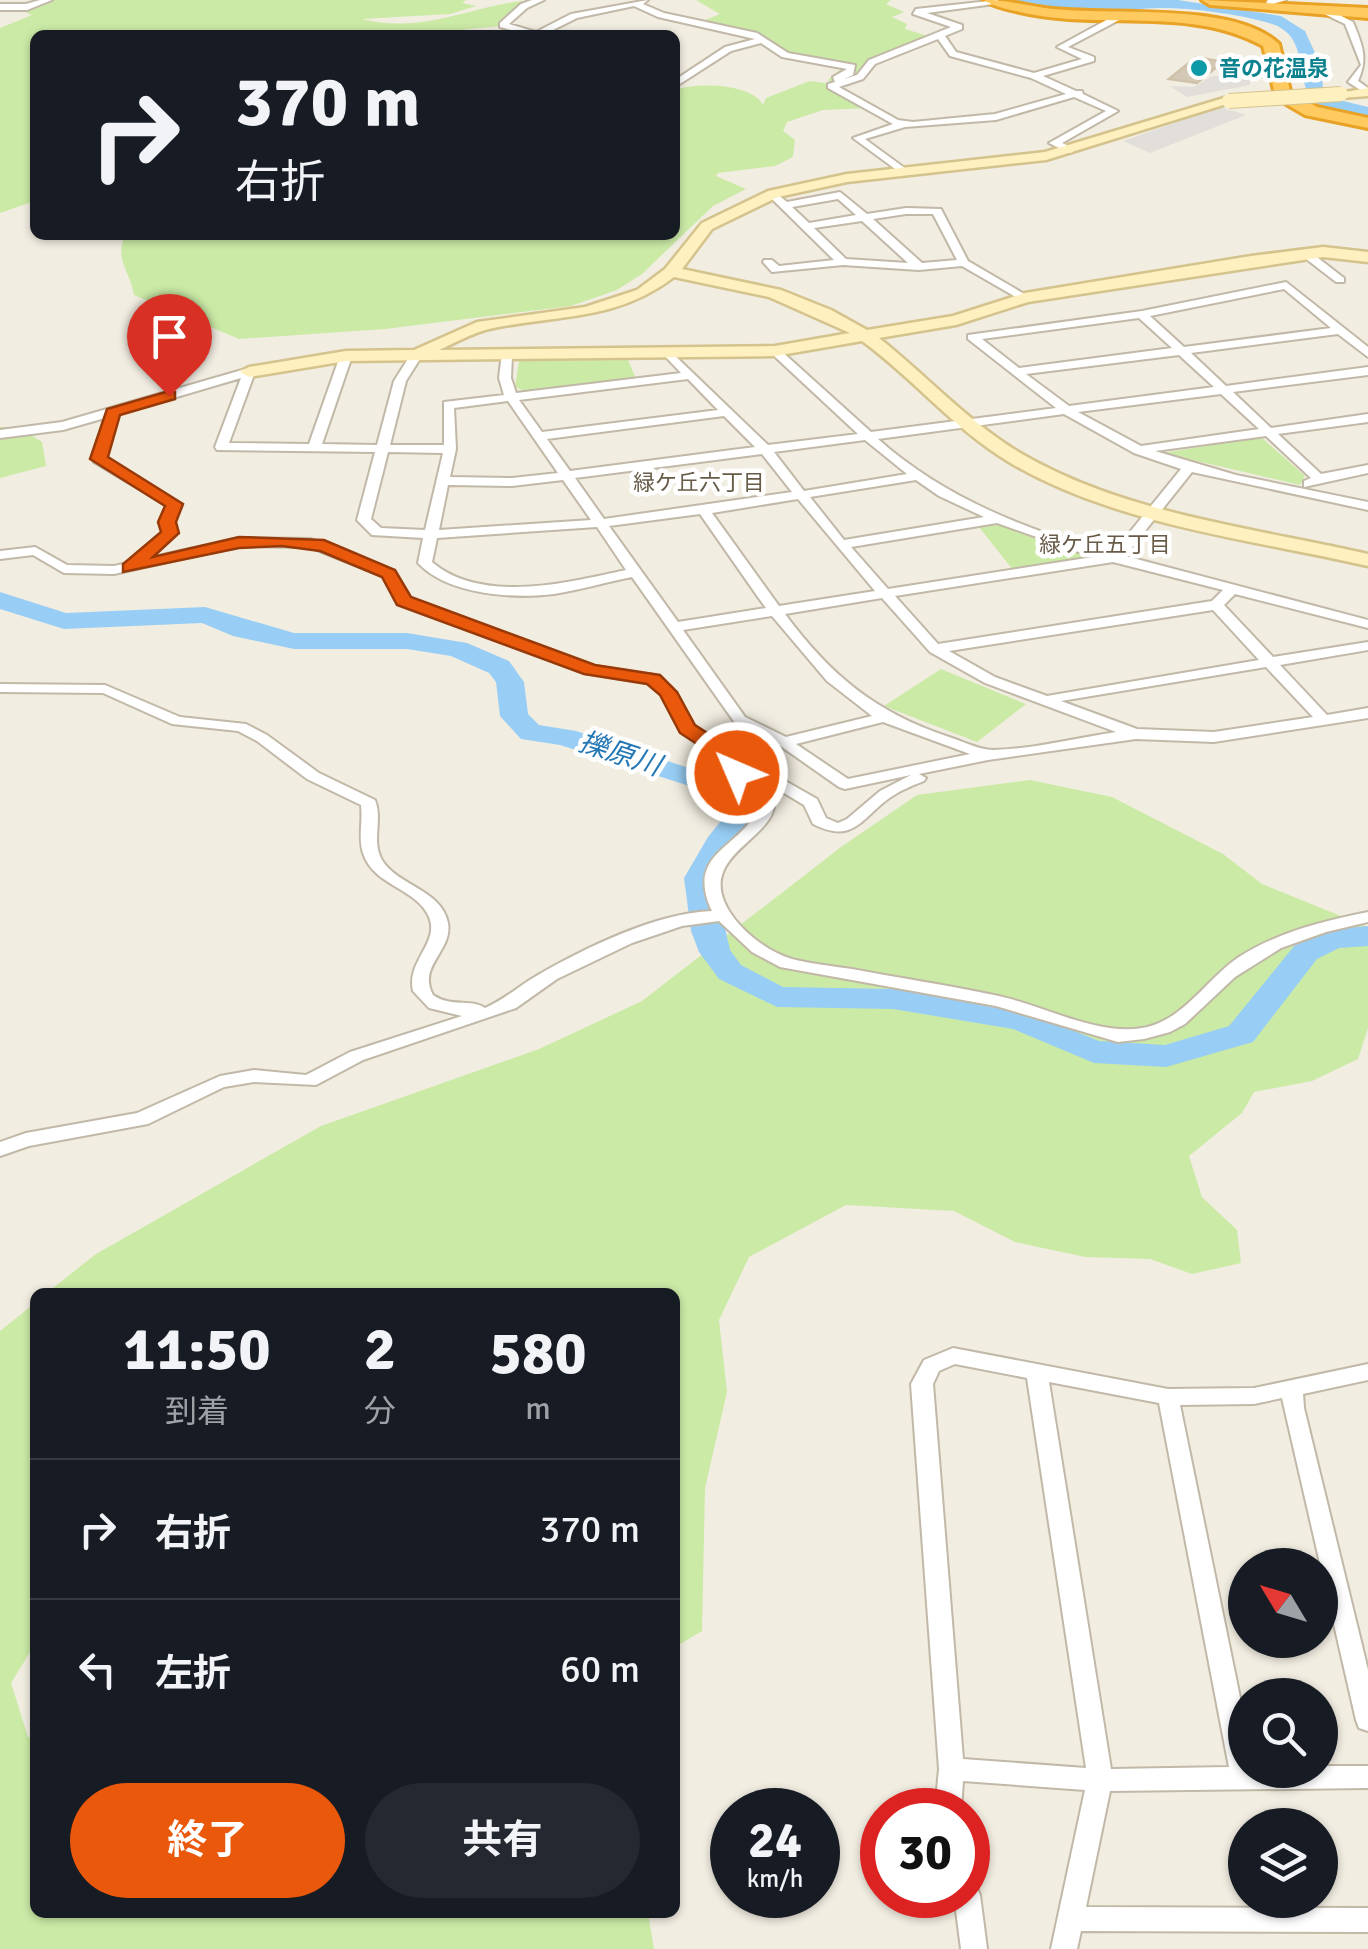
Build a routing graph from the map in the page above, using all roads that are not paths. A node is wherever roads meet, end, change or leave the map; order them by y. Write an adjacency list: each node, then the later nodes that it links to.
1 (48, 0): 9 (street)
2 (540, 0): 12 (street)
3 (993, 0): 10 (highway); 14 (street)
4 (1210, 0): 8 (highway)
5 (1251, 0): 6 (highway)
6 (1276, 1): 8 (highway)
7 (642, 2): 13 (street); 15 (street)
8 (1311, 5): 11 (highway); 19 (street)
9 (0, 7)
10 (1103, 9): 16 (street); 21 (highway)
11 (1368, 11)
12 (520, 30)
13 (546, 30)
14 (939, 34): 16 (street); 18 (street)
15 (764, 41): 17 (street); 18 (street)
16 (1034, 76): 20 (street)
17 (680, 81)
18 (831, 86): 22 (street)
19 (1368, 92): 23 (street, bridge)
20 (1079, 93): 22 (street); 23 (street)
21 (1368, 123)
22 (901, 125): 24 (street)
23 (1070, 150): 24 (street)
24 (902, 171): 25 (street)
25 (773, 194): 26 (street); 35 (street)
26 (787, 206): 27 (street); 28 (street)
27 (868, 217): 28 (street); 33 (street); 34 (street)
28 (808, 226): 32 (street)
29 (1305, 253): 30 (street); 36 (street); 37 (street)
30 (1368, 257)
31 (768, 262): 32 (street)
32 (843, 262): 34 (street)
33 (964, 264): 34 (street); 37 (street)
34 (919, 267)
35 (671, 272): 40 (street); 44 (street)
36 (1340, 280)
37 (1025, 298): 40 (street)
38 (1142, 314): 39 (street); 41 (street); 50 (street)
39 (1340, 330): 41 (street); 43 (street)
40 (868, 338): 42 (street); 58 (street)
41 (1183, 350): 50 (street); 52 (street)
42 (776, 351): 47 (street); 62 (street)
43 (1368, 352)
44 (417, 354): 45 (street); 46 (street); 63 (street)
45 (346, 356): 49 (street); 65 (street)
46 (506, 356): 47 (street); 53 (street)
47 (670, 356): 51 (street)
48 (1368, 371): 52 (street)
49 (250, 372): 55 (street); 65 (street)
50 (1017, 372): 54 (street)
51 (687, 376): 53 (street); 56 (street)
52 (1223, 390): 54 (street); 59 (street)
53 (511, 396): 61 (street); 64 (street)
54 (1066, 411): 58 (street); 66 (street)
55 (113, 412): 60 (street); 86 (street)
56 (728, 412): 61 (street); 67 (street)
57 (1368, 418): 59 (street)
58 (967, 422): 62 (street); 78 (street)
59 (1266, 432): 66 (street); 72 (street)
60 (0, 434)
61 (539, 436): 70 (street)
62 (869, 436): 67 (street); 71 (street)
63 (386, 448): 64 (street); 65 (street); 81 (street)
64 (450, 449): 73 (street)
65 (314, 450)
66 (1140, 450): 68 (street)
67 (767, 452): 70 (street); 75 (street)
68 (1191, 465): 74 (street); 78 (street)
69 (1368, 470): 72 (street)
70 (570, 475): 73 (street); 80 (street)
71 (918, 476): 75 (street); 79 (street)
72 (1318, 478): 74 (street)
73 (443, 481): 81 (street)
74 (1301, 491): 76 (street)
75 (799, 496): 77 (street); 82 (street)
76 (1368, 506)
77 (703, 509): 80 (street); 91 (street)
78 (1156, 510): 84 (street); 85 (street)
79 (998, 520): 82 (street); 84 (street)
80 (599, 523): 81 (street); 87 (street)
81 (431, 534): 87 (street)
82 (841, 545): 89 (street)
83 (0, 555): 86 (street)
84 (1117, 557): 88 (street); 89 (street)
85 (1368, 560)
86 (130, 568): 105 (street)
87 (634, 572): 93 (street)
88 (1233, 588): 90 (street); 92 (street)
89 (886, 594): 91 (street); 95 (street)
90 (1216, 605): 95 (street); 96 (street)
91 (776, 610): 93 (street); 100 (street)
92 (1368, 624)
93 (675, 627): 103 (street)
94 (1368, 646): 96 (street)
95 (936, 649): 98 (street)
96 (1269, 661): 98 (street); 101 (street)
97 (0, 688): 109 (street)
98 (1047, 699): 102 (street)
99 (1368, 713): 101 (street)
100 (886, 717): 103 (street); 104 (street)
101 (1324, 720): 102 (street)
102 (1136, 734): 104 (street)
103 (784, 742): 106 (street)
104 (988, 755): 106 (street)
105 (733, 758): 106 (street); 107 (street)
106 (928, 768)
107 (709, 916): 108 (street); 109 (street)
108 (1368, 916)
109 (532, 986): 110 (street)
110 (0, 1150)
111 (1368, 1372): 113 (street)
112 (1037, 1375): 114 (street); 117 (street); 121 (street)
113 (1292, 1388): 114 (street); 116 (street)
114 (1168, 1397): 115 (street)
115 (1228, 1698)
116 (1368, 1720)
117 (951, 1769): 121 (street); 122 (street)
118 (1338, 1777): 119 (street)
119 (1368, 1777)
120 (1228, 1778): 121 (street)
121 (1100, 1780): 124 (street)
122 (950, 1788)
123 (970, 1918): 126 (street)
124 (1070, 1919): 125 (street); 127 (street)
125 (1368, 1920)
126 (974, 1949)
127 (1064, 1949)

